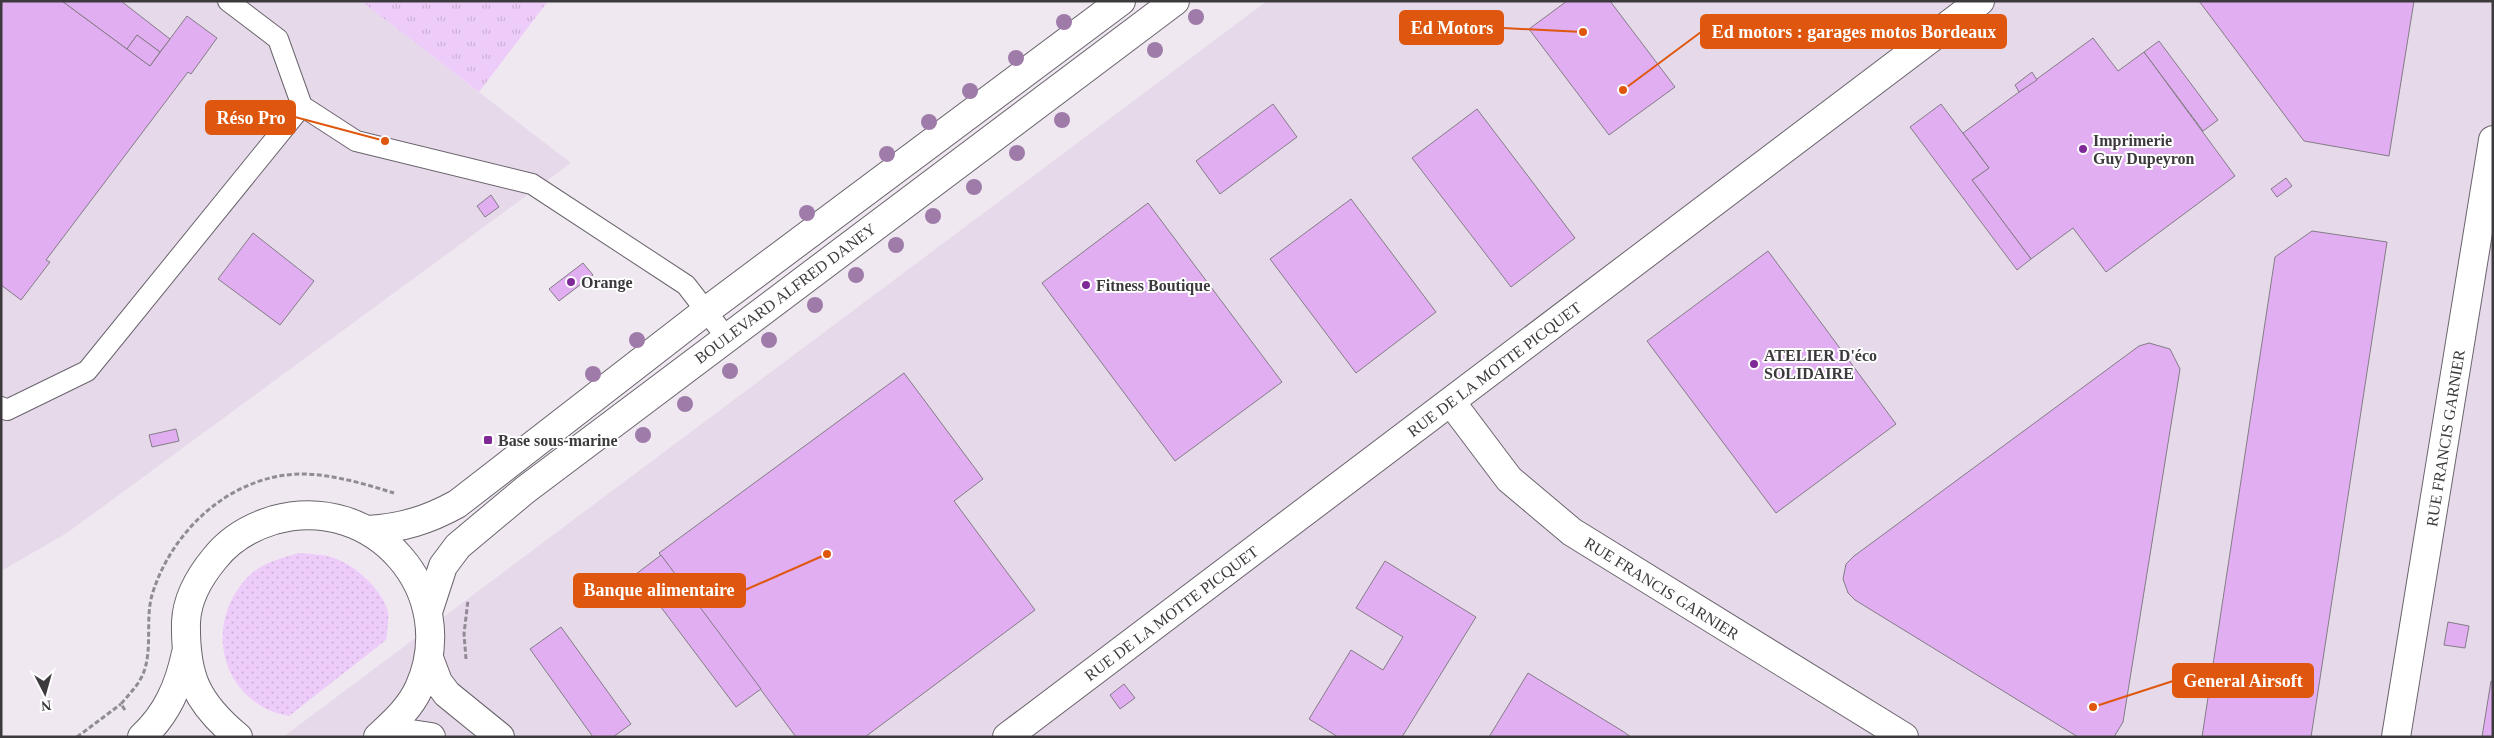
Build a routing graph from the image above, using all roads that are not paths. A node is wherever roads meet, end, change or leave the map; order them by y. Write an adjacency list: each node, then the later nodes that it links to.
1 (228, 1): 5 (lane)
2 (1121, 1): 7 (main road, BOULEVARD ALFRED DANEY)
3 (1175, 1): 8 (main road, BOULEVARD ALFRED DANEY)
4 (1980, 1): 9 (main road, RUE DE LA MOTTE PICQUET)
5 (302, 106): 7 (lane); 10 (lane)
6 (2493, 140): 23 (main road, RUE FRANCIS GARNIER)
7 (706, 311): 8 (lane); 11 (main road, BOULEVARD ALFRED DANEY)
8 (726, 337): 12 (main road, BOULEVARD ALFRED DANEY)
9 (1451, 402): 21 (main road, RUE DE LA MOTTE PICQUET); 22 (main road, RUE FRANCIS GARNIER)
10 (1, 407)
11 (368, 530): 12 (main road); 13 (main road)
12 (428, 612): 14 (main road)
13 (186, 653): 15 (main road); 16 (main road)
14 (429, 658): 17 (main road); 20 (main road)
15 (142, 737)
16 (238, 737)
17 (378, 737)
18 (389, 737): 19 (main road)
19 (431, 737)
20 (500, 737)
21 (1008, 737)
22 (1904, 737)
23 (2396, 737)

